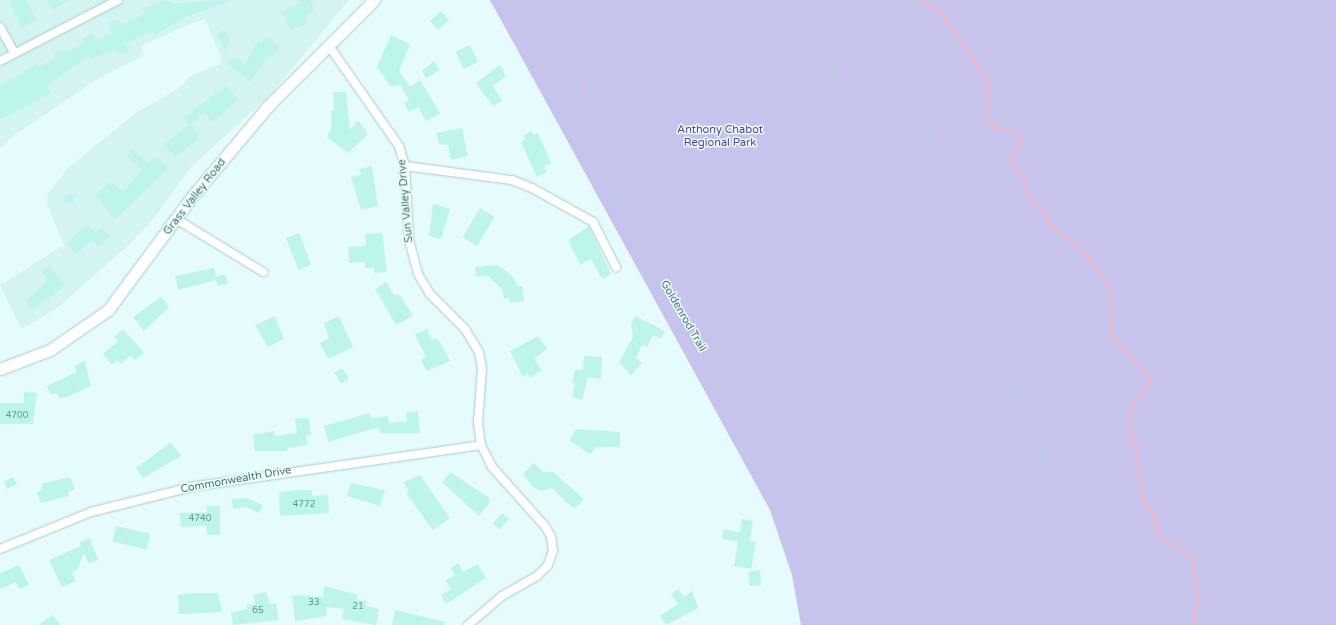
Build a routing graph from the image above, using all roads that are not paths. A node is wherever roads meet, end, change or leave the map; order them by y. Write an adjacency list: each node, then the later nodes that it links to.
1 (118, 0): 5 (street)
2 (373, 0): 4 (main road, Grass Valley Road)
3 (0, 27): 5 (street)
4 (329, 46): 7 (street, Sun Valley Drive); 8 (main road, Grass Valley Road)
5 (14, 52): 6 (street)
6 (0, 61)
7 (405, 166): 9 (street); 12 (street, Sun Valley Drive)
8 (176, 219): 10 (street); 11 (main road, Grass Valley Road)
9 (616, 267)
10 (263, 272)
11 (0, 369)
12 (481, 446): 13 (street, Commonwealth Drive); 14 (street, Sun Valley Drive)
13 (0, 549)
14 (468, 625)

